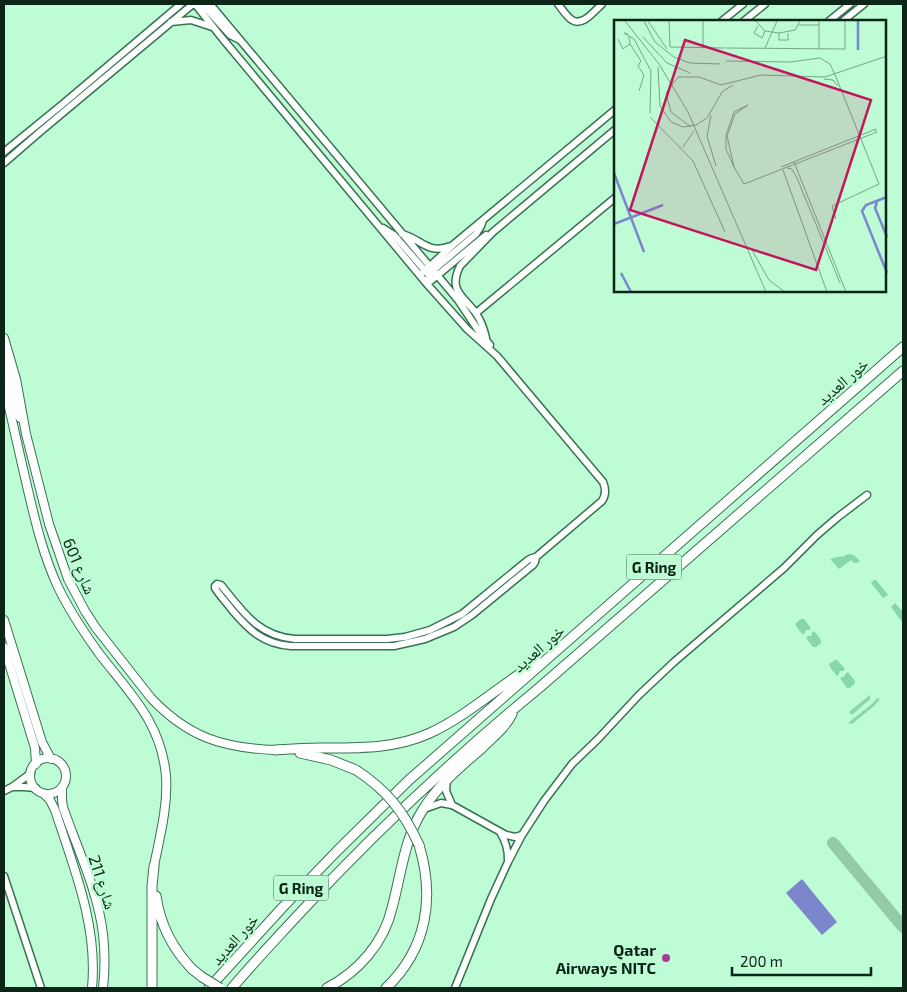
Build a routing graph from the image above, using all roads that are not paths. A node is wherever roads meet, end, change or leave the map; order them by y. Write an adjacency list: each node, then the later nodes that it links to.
1 (181, 4): 20 (street)
2 (194, 4): 15 (street); 16 (street)
3 (202, 4): 17 (street)
4 (210, 4): 17 (street)
5 (558, 4): 6 (street)
6 (602, 4)
7 (742, 4): 11 (street)
8 (765, 4): 12 (street)
9 (850, 4): 13 (street)
10 (864, 4): 14 (street)
11 (723, 20)
12 (745, 20)
13 (830, 20)
14 (844, 20)
15 (170, 22): 16 (street); 21 (street)
16 (214, 28): 27 (street)
17 (241, 40): 25 (street)
18 (614, 111): 23 (street)
19 (614, 131): 24 (street)
20 (4, 152)
21 (4, 163)
22 (614, 199): 29 (street)
23 (484, 219): 26 (street); 27 (street)
24 (493, 232): 27 (street); 29 (street)
25 (402, 234): 26 (street); 27 (street)
26 (454, 244): 27 (street)
27 (429, 272): 28 (street); 28 (street); 31 (street)
28 (427, 284): 33 (street)
29 (476, 313): 31 (street)
30 (4, 338): 37 (main road, شارع 601)
31 (487, 342): 33 (street)
32 (903, 347): 41 (highway, خور العديد / G Ring)
33 (497, 356): 39 (street)
34 (4, 360): 37 (main road)
35 (903, 371): 43 (highway, خور العديد / G Ring)
36 (4, 386): 59 (main road, شارع 601)
37 (26, 434): 44 (main road, شارع 601)
38 (867, 495): 57 (street)
39 (536, 557): 39 (street)
40 (4, 620): 45 (main road)
41 (562, 647): 44 (highway); 67 (highway, خور العديد / G Ring)
42 (4, 648): 46 (main road)
43 (516, 708): 48 (highway); 69 (highway, خور العديد / G Ring)
44 (275, 750): 62 (highway, bridge)
45 (51, 759): 46 (main road); 50 (main road)
46 (36, 764): 47 (main road)
47 (31, 773): 49 (street); 51 (main road)
48 (448, 779): 54 (street); 55 (highway)
49 (12, 787): 51 (street); 52 (street)
50 (62, 787): 53 (main road); 65 (main road, شارع 211)
51 (36, 788): 53 (main road)
52 (4, 791)
53 (44, 794): 64 (main road, شارع 211)
54 (452, 804): 55 (street); 56 (street)
55 (422, 810): 70 (highway)
56 (497, 830): 57 (street); 58 (street)
57 (522, 836): 58 (street)
58 (508, 862): 71 (street)
59 (154, 866): 66 (highway); 68 (highway, bridge)
60 (4, 876): 61 (street)
61 (7, 895): 63 (street)
62 (388, 987)
63 (41, 988)
64 (92, 988)
65 (103, 988)
66 (152, 988)
67 (210, 988)
68 (220, 988)
69 (232, 988)
70 (327, 988)
71 (455, 988)

